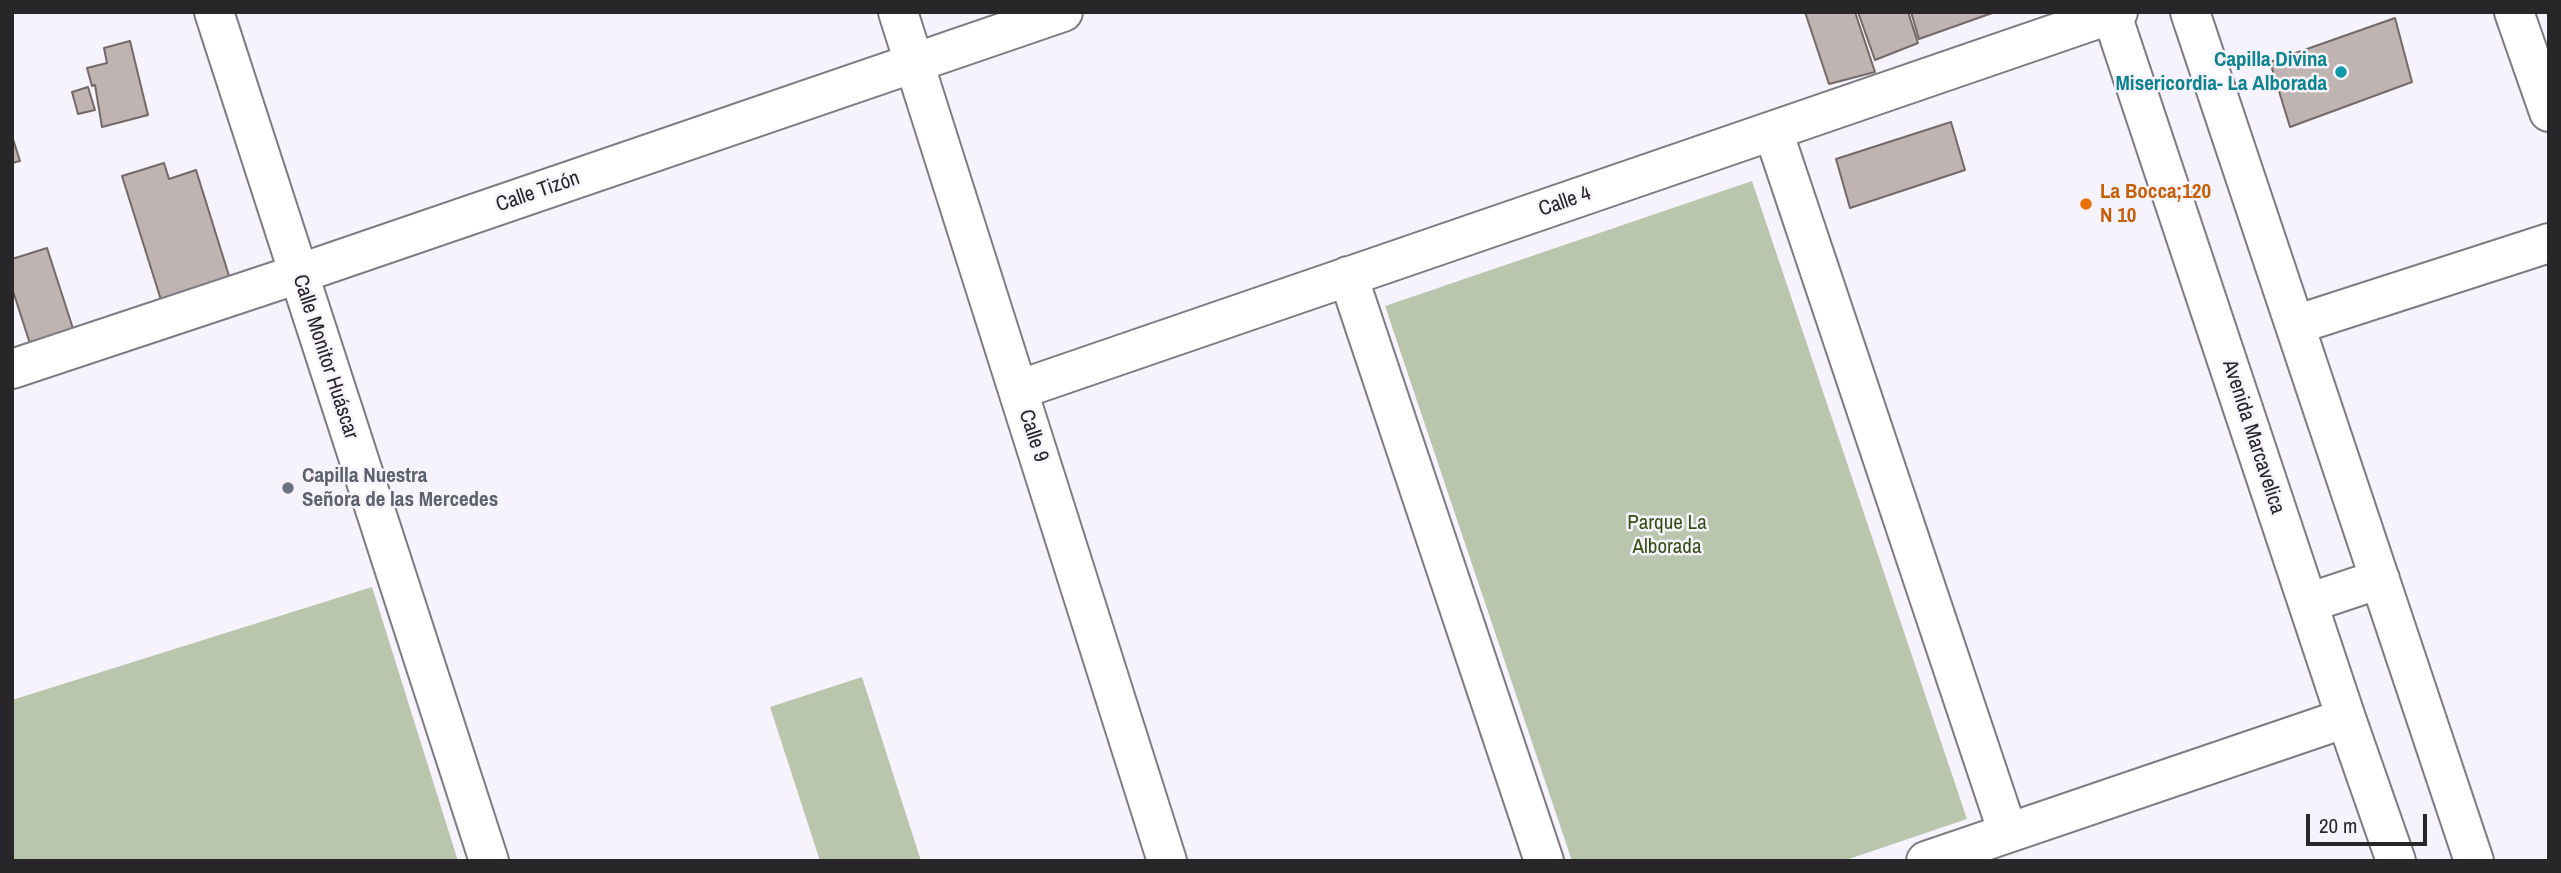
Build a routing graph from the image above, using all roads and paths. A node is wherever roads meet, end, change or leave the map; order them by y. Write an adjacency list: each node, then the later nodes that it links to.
1 (214, 12): 11 (street, Calle Monitor Huáscar)
2 (898, 12): 7 (street, Calle 9)
3 (1063, 12): 7 (street, Calle Tizón)
4 (2190, 12): 13 (street)
5 (2514, 12): 8 (street)
6 (2114, 13): 9 (street, Calle 4); 17 (street, Avenida Marcavelica)
7 (915, 63): 11 (street, Calle Tizón); 15 (street, Calle 9)
8 (2549, 112)
9 (1773, 131): 12 (street, Calle 4); 19 (street)
10 (2549, 243): 13 (street)
11 (298, 274): 14 (street, Calle Tizón); 20 (street, Calle Monitor Huáscar)
12 (1348, 276): 15 (street, Calle 4); 22 (street)
13 (2295, 324): 16 (street)
14 (12, 369)
15 (1018, 390): 21 (street, Calle 9)
16 (2380, 579): 17 (street); 25 (street)
17 (2308, 603): 18 (street, Avenida Marcavelica)
18 (2346, 718): 19 (street); 24 (street, Avenida Marcavelica)
19 (2008, 833): 23 (street)
20 (489, 861)
21 (1167, 861)
22 (1544, 861)
23 (1926, 861)
24 (2396, 861)
25 (2474, 861)

